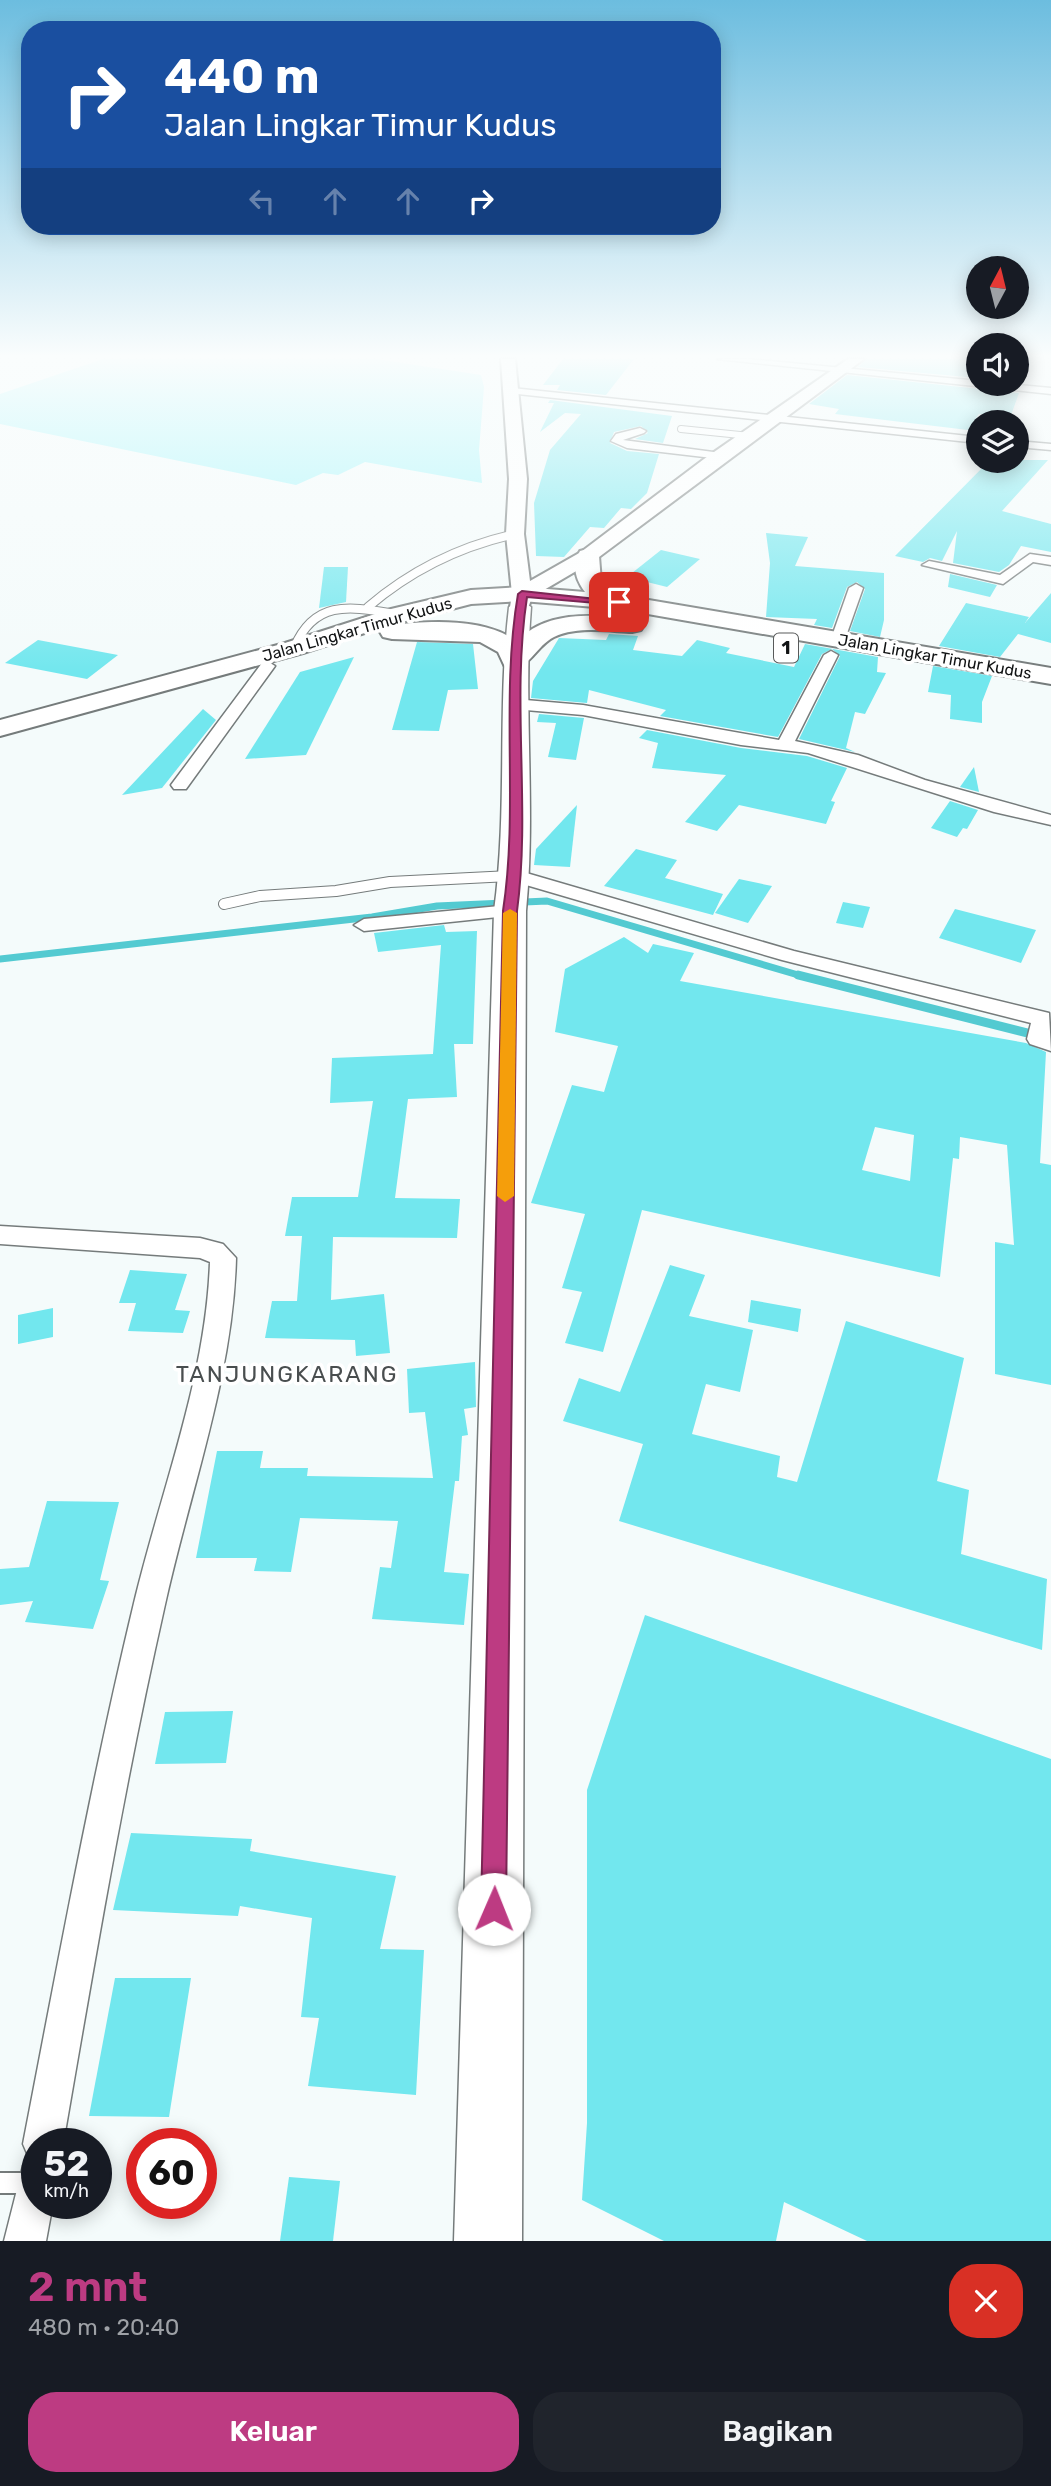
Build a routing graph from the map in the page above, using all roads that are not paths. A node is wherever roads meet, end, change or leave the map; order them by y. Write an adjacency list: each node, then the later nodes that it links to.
1 (517, 464): 3 (main road)
2 (711, 464): 4 (main road)
3 (512, 534): 8 (main road); 10 (lane)
4 (588, 556): 8 (main road); 9 (highway)
5 (1051, 561): 6 (street)
6 (929, 565)
7 (856, 589): 13 (street)
8 (521, 600): 9 (highway, Jalan Lingkar Timur Kudus / 1); 11 (highway, Jalan Lingkar Timur Kudus / 1); 12 (highway, Jalan Lingkar Timur Kudus / 1); 15 (main road)
9 (619, 602): 13 (highway, Jalan Lingkar Timur Kudus / 1)
10 (368, 607): 11 (lane); 14 (lane)
11 (396, 623): 14 (highway, Jalan Lingkar Timur Kudus / 1); 15 (highway); 16 (highway, Jalan Lingkar Timur Kudus / 1)
12 (678, 629): 13 (highway, Jalan Lingkar Timur Kudus / 1); 15 (highway)
13 (834, 647): 17 (highway, Jalan Lingkar Timur Kudus / 1); 21 (street)
14 (294, 648): 19 (highway, Jalan Lingkar Timur Kudus / 1)
15 (514, 662): 18 (main road)
16 (267, 666): 20 (highway, Jalan Lingkar Timur Kudus / 1); 22 (street)
17 (1051, 680)
18 (514, 704): 21 (street); 24 (main road)
19 (0, 728)
20 (0, 739)
21 (784, 747): 23 (street)
22 (180, 785)
23 (1051, 820)
24 (512, 895): 25 (lane); 26 (street); 27 (street); 34 (main road)
25 (224, 904)
26 (364, 925)
27 (1045, 1028)
28 (0, 1235): 29 (street)
29 (46, 2128)
30 (21, 2182): 31 (lane)
31 (0, 2183)
32 (29, 2219): 33 (street)
33 (25, 2241)
34 (488, 2241)

